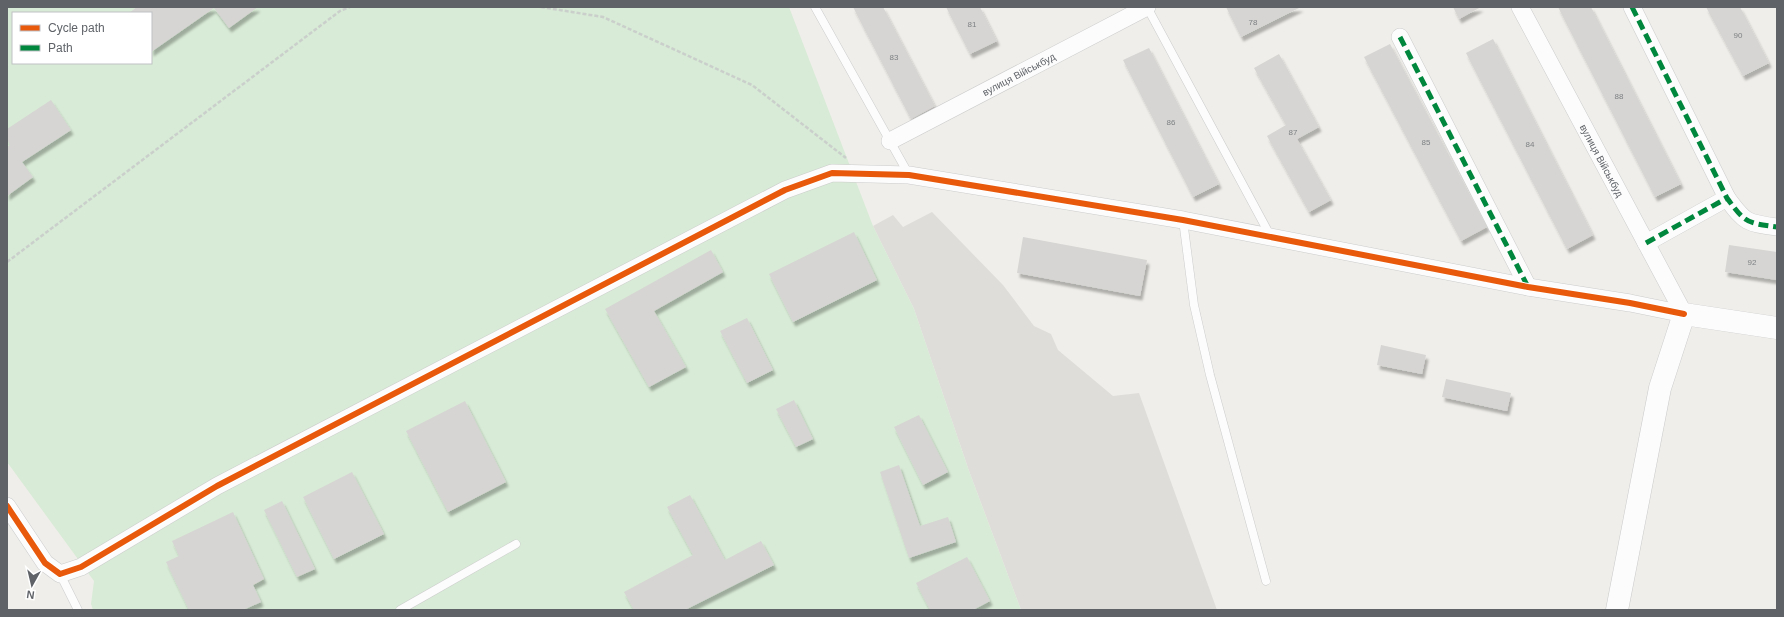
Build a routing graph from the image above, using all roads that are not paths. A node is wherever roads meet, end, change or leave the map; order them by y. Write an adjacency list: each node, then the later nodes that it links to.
1 (815, 7): 6 (lane)
2 (1147, 7): 6 (street, вулиця Військбуд); 11 (lane)
3 (1520, 7): 12 (street, вулиця Військбуд)
4 (1632, 7): 8 (street)
5 (1400, 37): 13 (street)
6 (890, 141): 7 (lane)
7 (909, 175): 9 (street); 18 (street)
8 (1727, 198): 10 (street); 12 (street)
9 (1183, 220): 11 (street); 19 (lane)
10 (1777, 227)
11 (1271, 237): 13 (street)
12 (1646, 243): 14 (street, вулиця Військбуд)
13 (1528, 287): 14 (street)
14 (1684, 314): 15 (main road); 22 (main road)
15 (1777, 328)
16 (7, 506): 18 (street)
17 (516, 544): 21 (lane)
18 (60, 574): 20 (lane)
19 (1266, 581)
20 (78, 610)
21 (400, 610)
22 (1617, 610)

